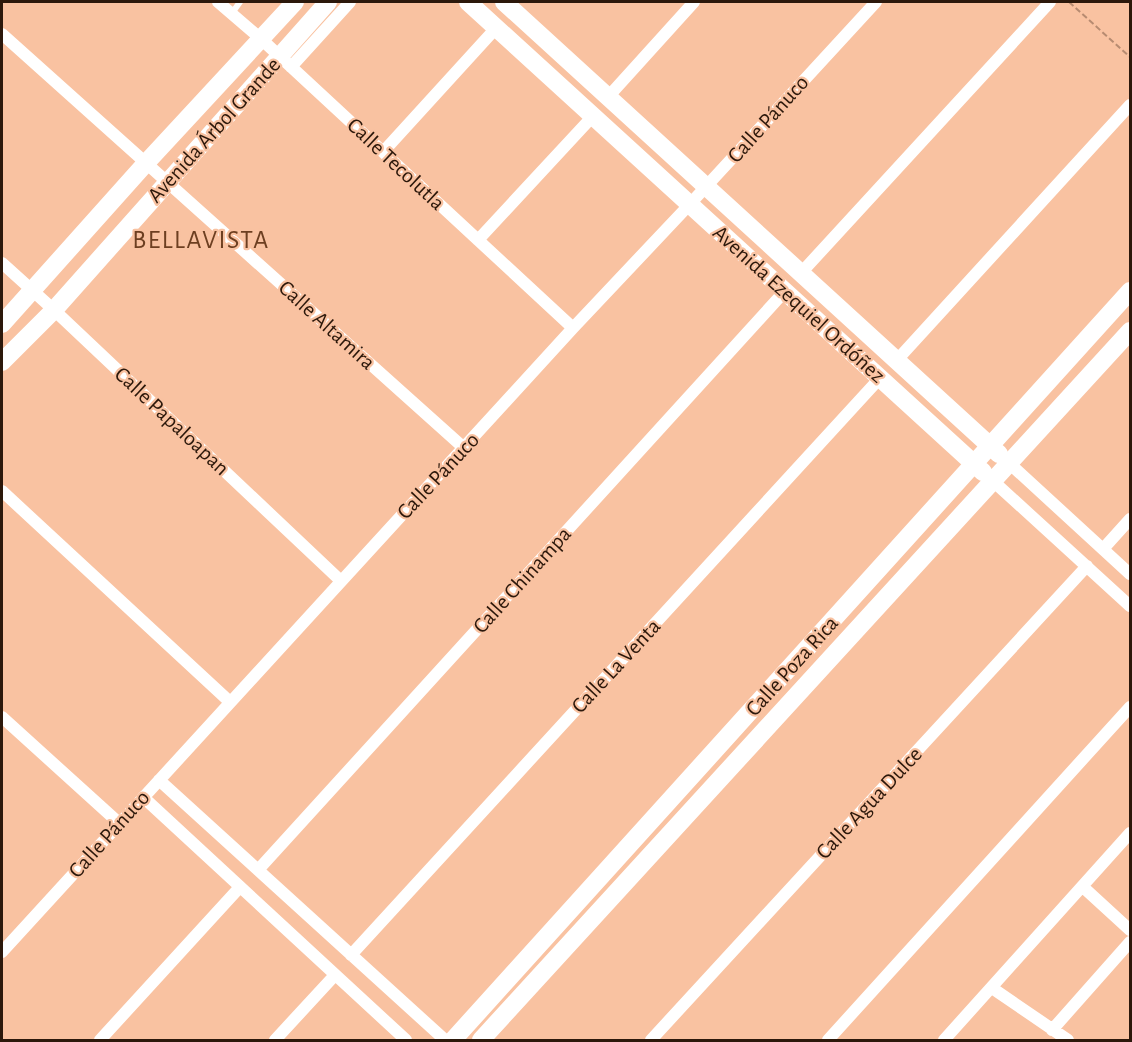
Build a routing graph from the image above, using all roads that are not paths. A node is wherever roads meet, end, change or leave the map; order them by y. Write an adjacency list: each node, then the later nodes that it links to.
1 (218, 2): 11 (street, Calle Tecolutla)
2 (240, 2): 11 (lane)
3 (295, 2): 14 (street, Avenida Árbol Grande)
4 (328, 2): 15 (street, Avenida Árbol Grande)
5 (350, 2): 15 (street)
6 (468, 2): 12 (street, Avenida Ezequiel Ordóñez)
7 (694, 2): 16 (street)
8 (876, 2): 22 (street, Calle Pánuco)
9 (1050, 2): 26 (street)
10 (512, 4): 16 (street, Avenida Ezequiel Ordóñez)
11 (232, 13): 14 (street, Calle Tecolutla)
12 (497, 27): 18 (street, Avenida Ezequiel Ordóñez); 19 (street)
13 (2, 34): 20 (street, Calle Altamira)
14 (260, 38): 15 (street, Calle Tecolutla); 20 (street, Avenida Árbol Grande)
15 (285, 62): 19 (street, Calle Tecolutla); 21 (street, Avenida Árbol Grande)
16 (608, 97): 22 (street, Avenida Ezequiel Ordóñez)
17 (1131, 105): 34 (street)
18 (593, 116): 23 (street, Avenida Ezequiel Ordóñez); 24 (street)
19 (383, 152): 24 (street, Calle Tecolutla)
20 (146, 163): 21 (street, Calle Altamira); 27 (street, Avenida Árbol Grande)
21 (167, 182): 30 (street, Avenida Árbol Grande); 38 (street, Calle Altamira)
22 (706, 186): 23 (street, Calle Pánuco); 26 (street, Avenida Ezequiel Ordóñez)
23 (690, 204): 28 (street, Avenida Ezequiel Ordóñez); 32 (street, Calle Pánuco)
24 (478, 240): 32 (street, Calle Tecolutla)
25 (2, 263): 27 (street, Calle Papaloapan)
26 (801, 273): 34 (street, Avenida Ezequiel Ordóñez)
27 (32, 291): 30 (street, Calle Papaloapan); 31 (street, Avenida Árbol Grande)
28 (785, 291): 36 (street, Avenida Ezequiel Ordóñez); 60 (street, Calle Chinampa)
29 (1131, 291): 37 (street, Calle Poza Rica)
30 (54, 310): 35 (street, Avenida Árbol Grande); 47 (street, Calle Papaloapan)
31 (2, 324)
32 (573, 328): 38 (street, Calle Pánuco)
33 (1131, 331): 39 (street, Calle Poza Rica)
34 (897, 360): 37 (street, Avenida Ezequiel Ordóñez)
35 (2, 362)
36 (880, 378): 40 (street, Avenida Ezequiel Ordóñez); 66 (street, Calle La Venta)
37 (991, 446): 39 (street, Avenida Ezequiel Ordóñez); 40 (street, Calle Poza Rica)
38 (464, 448): 47 (street, Calle Pánuco)
39 (1009, 463): 41 (street, Calle Poza Rica); 44 (street, Avenida Ezequiel Ordóñez)
40 (975, 464): 41 (street, Avenida Ezequiel Ordóñez); 52 (street, Calle Poza Rica)
41 (993, 481): 45 (street, Avenida Ezequiel Ordóñez); 53 (street, Calle Poza Rica)
42 (2, 491): 49 (street)
43 (1131, 519): 44 (street)
44 (1103, 549): 46 (street, Avenida Ezequiel Ordóñez)
45 (1087, 566): 48 (street, Avenida Ezequiel Ordóñez); 76 (street, Calle Agua Dulce)
46 (1131, 574)
47 (341, 581): 49 (street, Calle Pánuco)
48 (1131, 606)
49 (230, 702): 55 (street, Calle Pánuco)
50 (1131, 707): 77 (street)
51 (2, 717): 58 (street)
52 (736, 728): 53 (street); 54 (street, Calle Poza Rica)
53 (751, 746): 56 (street, Calle Poza Rica)
54 (704, 763): 56 (street); 74 (street, Calle Poza Rica)
55 (159, 780): 57 (street, Calle Pánuco); 60 (street)
56 (720, 780): 75 (street, Calle Poza Rica)
57 (143, 797): 58 (street, Calle Pánuco); 62 (street)
58 (119, 824): 65 (street, Calle Pánuco)
59 (1131, 833): 61 (street)
60 (258, 870): 66 (street)
61 (1083, 886): 63 (street); 68 (street)
62 (240, 887): 67 (street); 70 (street)
63 (1131, 930)
64 (1131, 942): 69 (street)
65 (2, 952)
66 (351, 955): 73 (street)
67 (335, 975): 71 (street); 72 (street)
68 (992, 988): 69 (street); 78 (street)
69 (1059, 1037)
70 (100, 1041)
71 (275, 1041)
72 (406, 1041)
73 (445, 1041)
74 (453, 1041)
75 (482, 1041)
76 (651, 1041)
77 (828, 1041)
78 (944, 1041)

